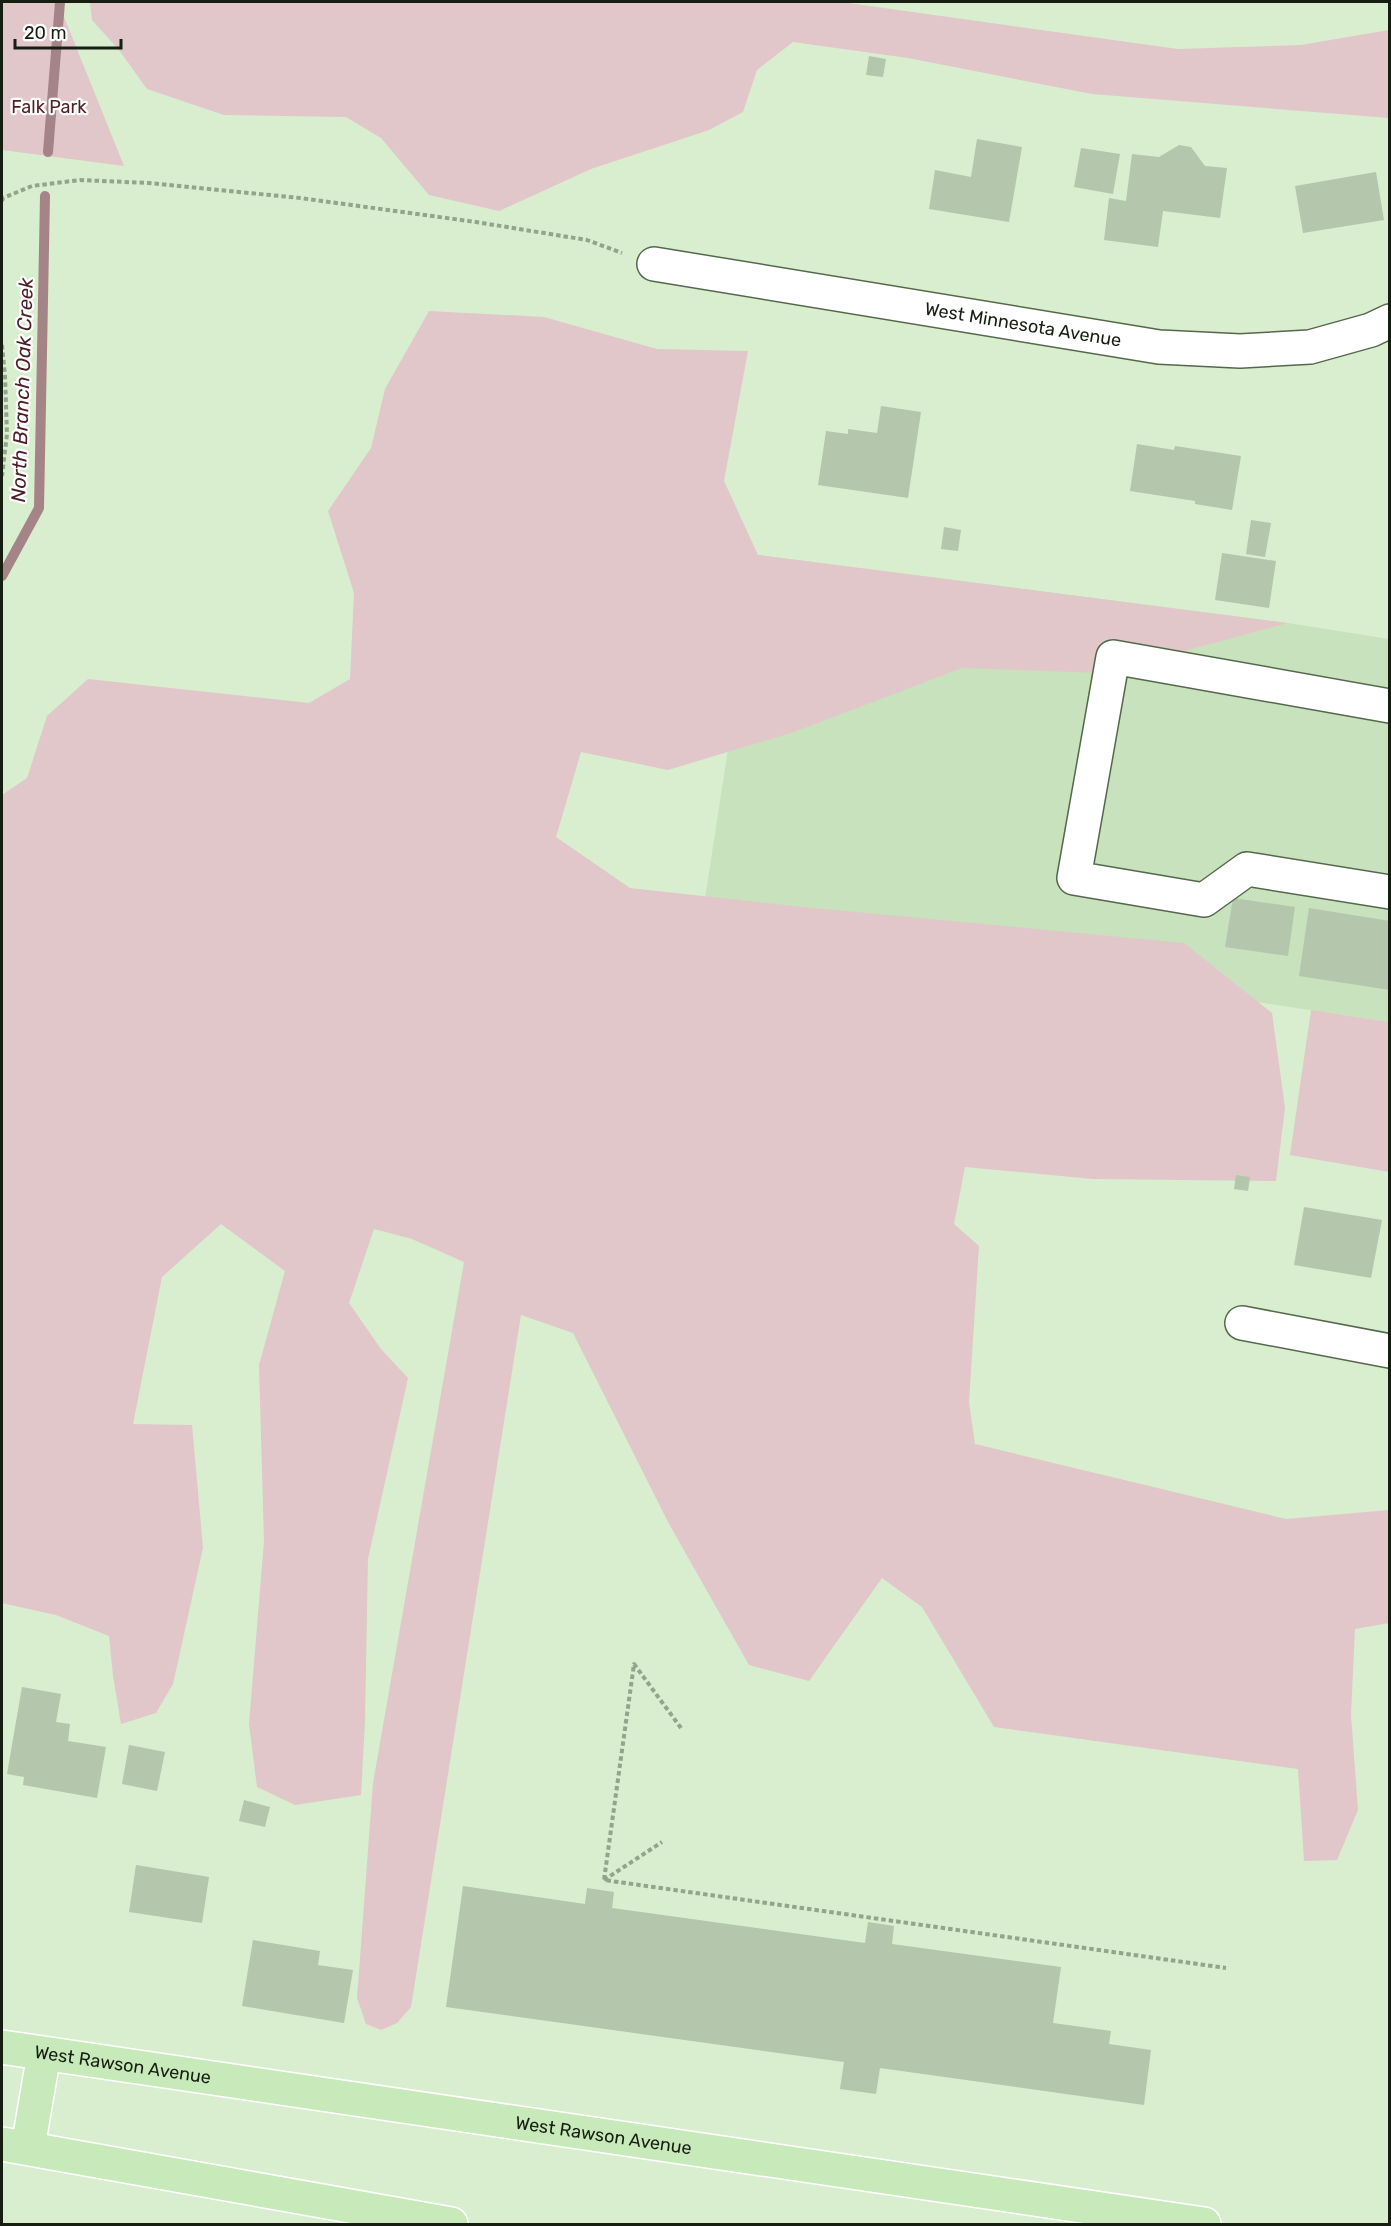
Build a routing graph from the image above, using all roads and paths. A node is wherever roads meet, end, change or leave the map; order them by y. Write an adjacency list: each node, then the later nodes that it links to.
1 (2, 198): 2 (path)
2 (654, 264): 3 (street, West Minnesota Avenue)
3 (1389, 321)
4 (2, 345): 5 (path)
5 (2, 476)
6 (1389, 706): 7 (street)
7 (1389, 892)
8 (1242, 1323): 9 (street)
9 (1389, 1351)
10 (681, 1728): 12 (path)
11 (662, 1842): 12 (path)
12 (604, 1880): 13 (path)
13 (1226, 1968)
14 (2, 2047): 15 (main road, West Rawson Avenue)
15 (44, 2054): 16 (main road); 19 (main road, West Rawson Avenue)
16 (15, 2146): 17 (main road)
17 (378, 2219): 18 (main road)
18 (444, 2224)
19 (1204, 2224)

